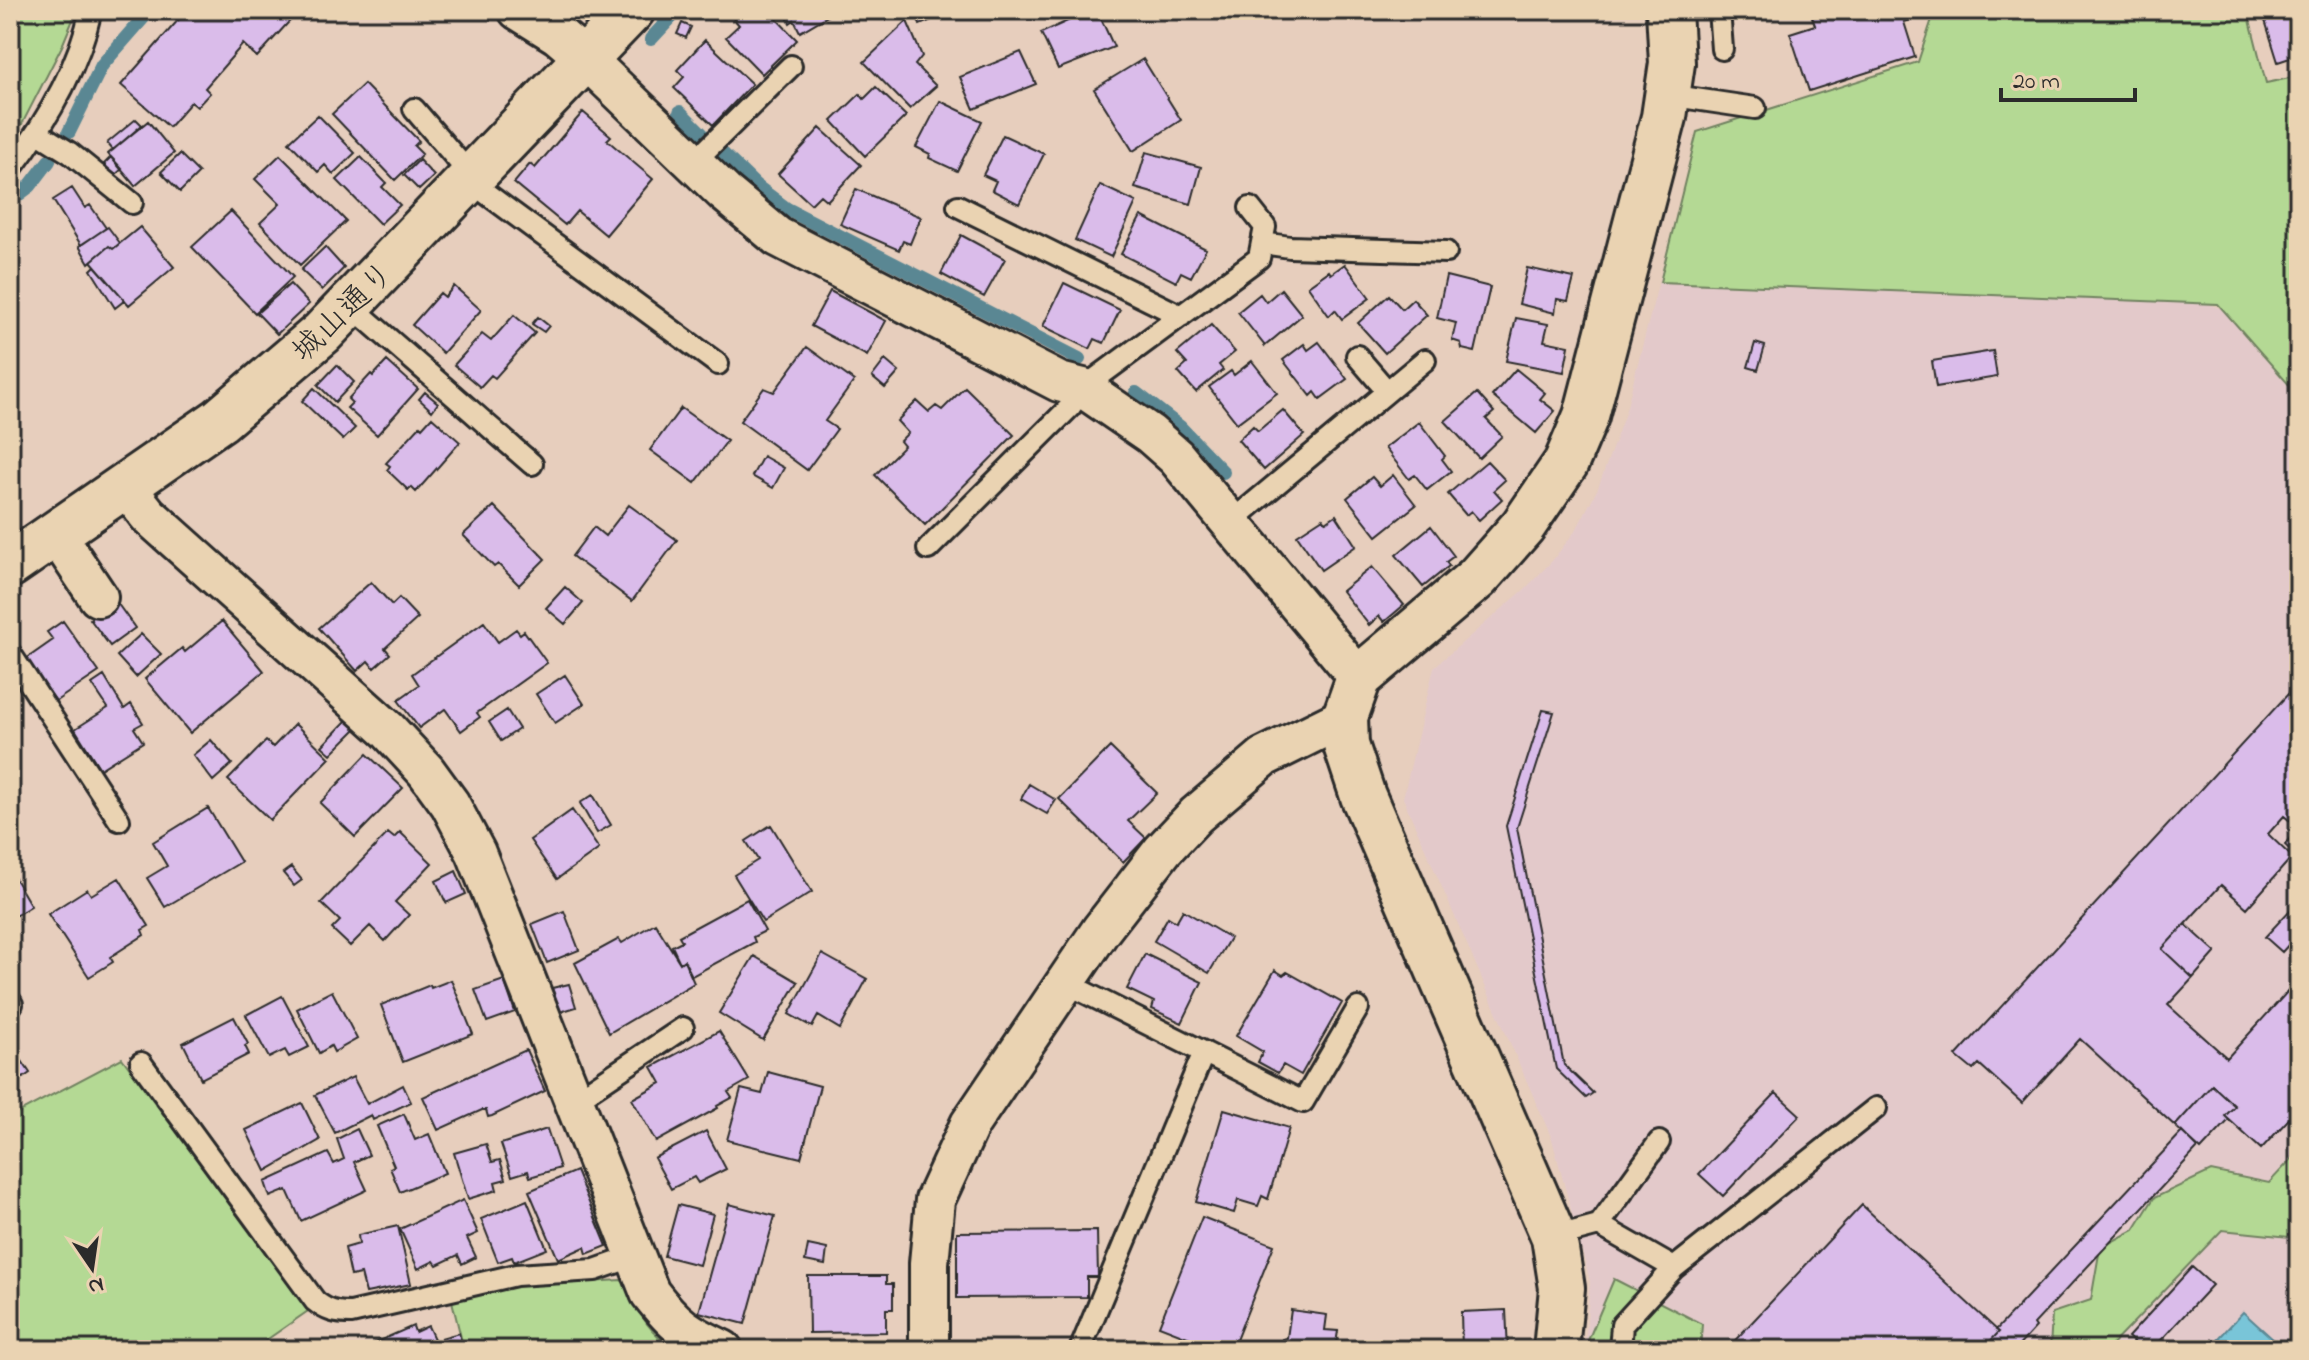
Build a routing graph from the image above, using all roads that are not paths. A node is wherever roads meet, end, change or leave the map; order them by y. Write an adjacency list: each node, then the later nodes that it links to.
1 (91, 10): 12 (lane)
2 (518, 10): 7 (street)
3 (632, 10): 7 (street, 城山通り)
4 (1669, 10): 9 (street)
5 (1719, 10): 6 (lane)
6 (1722, 49)
7 (585, 58): 13 (street); 15 (street, 城山通り)
8 (791, 66): 13 (lane)
9 (1668, 95): 10 (lane); 36 (street)
10 (1755, 108)
11 (414, 109): 15 (lane)
12 (38, 133): 14 (lane); 16 (lane)
13 (693, 163): 26 (street)
14 (10, 170)
15 (473, 177): 21 (street, 城山通り); 25 (lane)
16 (132, 203)
17 (958, 206): 22 (lane)
18 (1250, 208): 19 (lane)
19 (1262, 243): 20 (lane); 22 (lane)
20 (1446, 252)
21 (350, 305): 28 (lane); 29 (street, 城山通り)
22 (1181, 316): 26 (lane)
23 (1357, 356): 27 (lane)
24 (1425, 360): 27 (lane)
25 (718, 364)
26 (1083, 388): 30 (street); 32 (lane)
27 (1387, 391): 30 (lane)
28 (532, 464)
29 (126, 487): 31 (street, 城山通り); 43 (street)
30 (1231, 522): 36 (street)
31 (56, 534): 33 (street, 城山通り); 34 (street)
32 (928, 549)
33 (10, 565)
34 (98, 597)
35 (10, 653): 37 (lane)
36 (1352, 698): 38 (street); 47 (street)
37 (119, 820)
38 (1066, 983): 41 (lane); 51 (street)
39 (1358, 1008): 41 (lane)
40 (683, 1028): 43 (lane)
41 (1204, 1052): 52 (lane)
42 (141, 1063): 48 (lane)
43 (574, 1101): 48 (street)
44 (1876, 1108): 49 (lane)
45 (1659, 1142): 46 (lane)
46 (1599, 1225): 47 (lane); 49 (lane)
47 (1554, 1237): 53 (street)
48 (635, 1256): 50 (street)
49 (1674, 1268): 54 (lane)
50 (723, 1350)
51 (929, 1350)
52 (1080, 1350)
53 (1556, 1350)
54 (1620, 1350)

